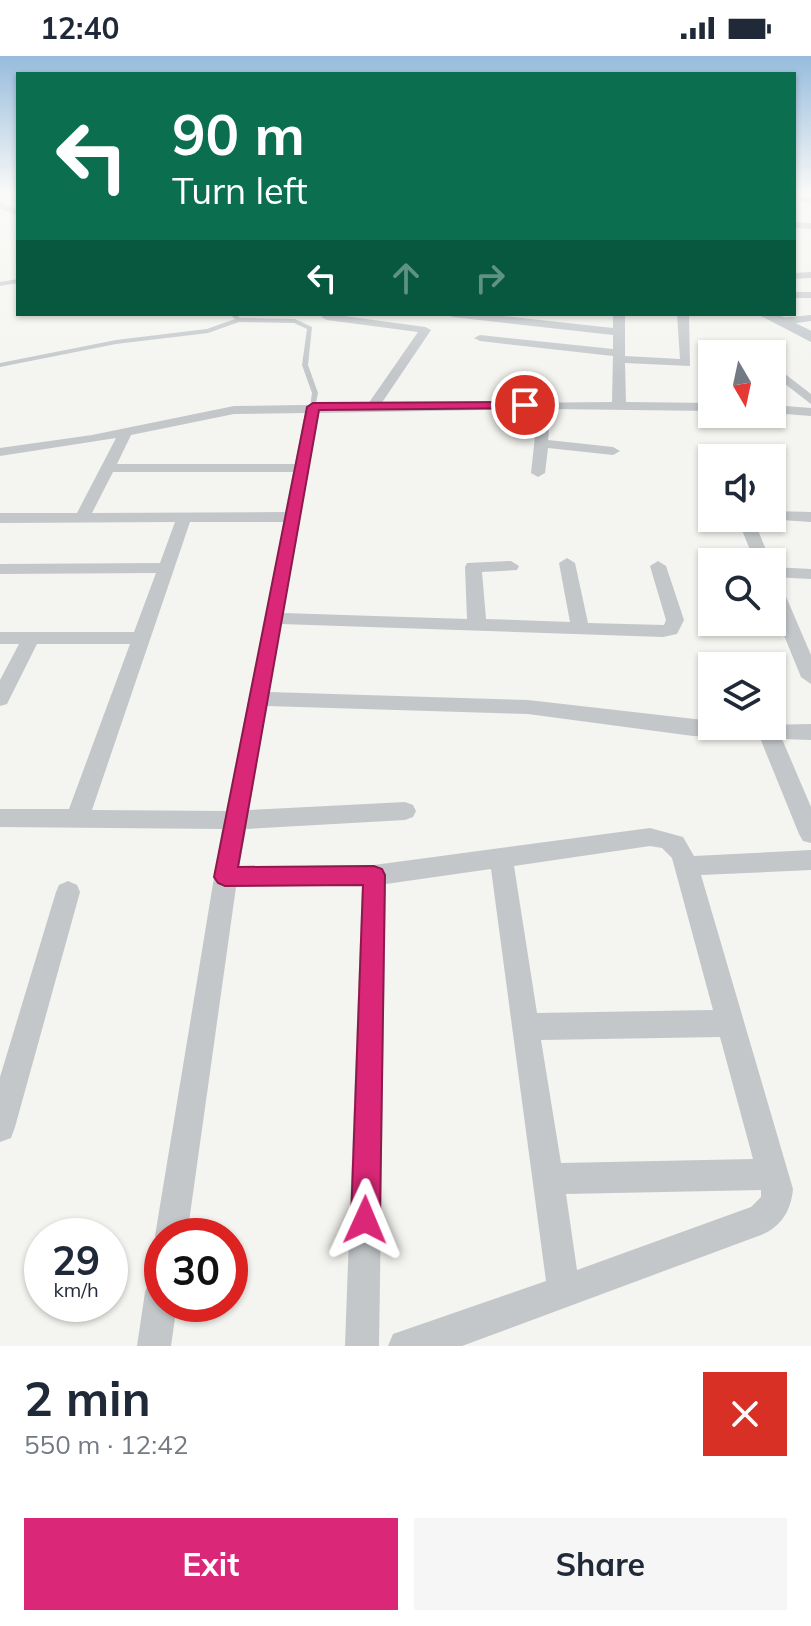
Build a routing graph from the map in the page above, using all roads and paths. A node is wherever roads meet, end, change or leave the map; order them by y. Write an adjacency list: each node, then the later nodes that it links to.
1 (494, 316): 6 (street)
2 (619, 316): 11 (street)
3 (683, 316): 14 (street)
4 (235, 317): 15 (lane); 21 (lane)
5 (327, 317): 20 (street)
6 (514, 317): 9 (street)
7 (811, 318): 8 (street)
8 (787, 319): 10 (street); 13 (street)
9 (558, 320): 11 (street)
10 (811, 325)
11 (620, 332): 14 (street)
12 (480, 338): 14 (street)
13 (811, 339)
14 (621, 356): 19 (street)
15 (0, 365)
16 (786, 379): 17 (street)
17 (811, 400)
18 (545, 405): 19 (street); 20 (street); 26 (street)
19 (619, 405): 22 (street)
20 (373, 406): 21 (street)
21 (313, 407): 25 (street); 30 (street)
22 (698, 407)
23 (786, 410): 24 (street)
24 (811, 412)
25 (126, 432): 28 (street); 29 (street)
26 (542, 443): 27 (street); 31 (street)
27 (613, 451)
28 (0, 452)
29 (108, 468): 30 (street); 36 (street)
30 (302, 468): 33 (street)
31 (538, 473)
32 (786, 516): 34 (street)
33 (292, 517): 37 (street); 45 (street)
34 (811, 517)
35 (0, 518): 36 (street)
36 (82, 518): 37 (street)
37 (184, 518): 41 (street)
38 (567, 563): 48 (street)
39 (511, 566): 47 (street)
40 (658, 566): 48 (street)
41 (163, 568): 42 (street); 51 (street)
42 (0, 569)
43 (786, 573): 44 (street)
44 (811, 574)
45 (274, 618): 47 (street); 54 (street)
46 (786, 618): 52 (street)
47 (477, 626): 48 (street)
48 (580, 629)
49 (0, 638): 50 (street)
50 (31, 638): 51 (street); 53 (street)
51 (140, 638): 62 (street)
52 (811, 677)
53 (0, 699)
54 (258, 699): 55 (street); 63 (street)
55 (698, 728)
56 (786, 731): 57 (street)
57 (811, 732)
58 (773, 740): 59 (street)
59 (803, 794): 64 (street)
60 (405, 811): 63 (street)
61 (0, 818): 62 (street)
62 (77, 819): 63 (street)
63 (238, 820): 69 (street)
64 (811, 834)
65 (501, 858): 67 (street); 68 (street); 72 (street)
66 (811, 860): 67 (street)
67 (686, 866): 71 (street)
68 (374, 875): 69 (street); 80 (street)
69 (225, 877): 76 (street)
70 (68, 892): 73 (street)
71 (730, 1023): 72 (street); 74 (street)
72 (526, 1027): 75 (street)
73 (0, 1127)
74 (772, 1174): 75 (street); 77 (street)
75 (548, 1179): 77 (street)
76 (174, 1218)
77 (564, 1292): 81 (street)
78 (158, 1322): 79 (street)
79 (154, 1346)
80 (362, 1346)
81 (405, 1346)

